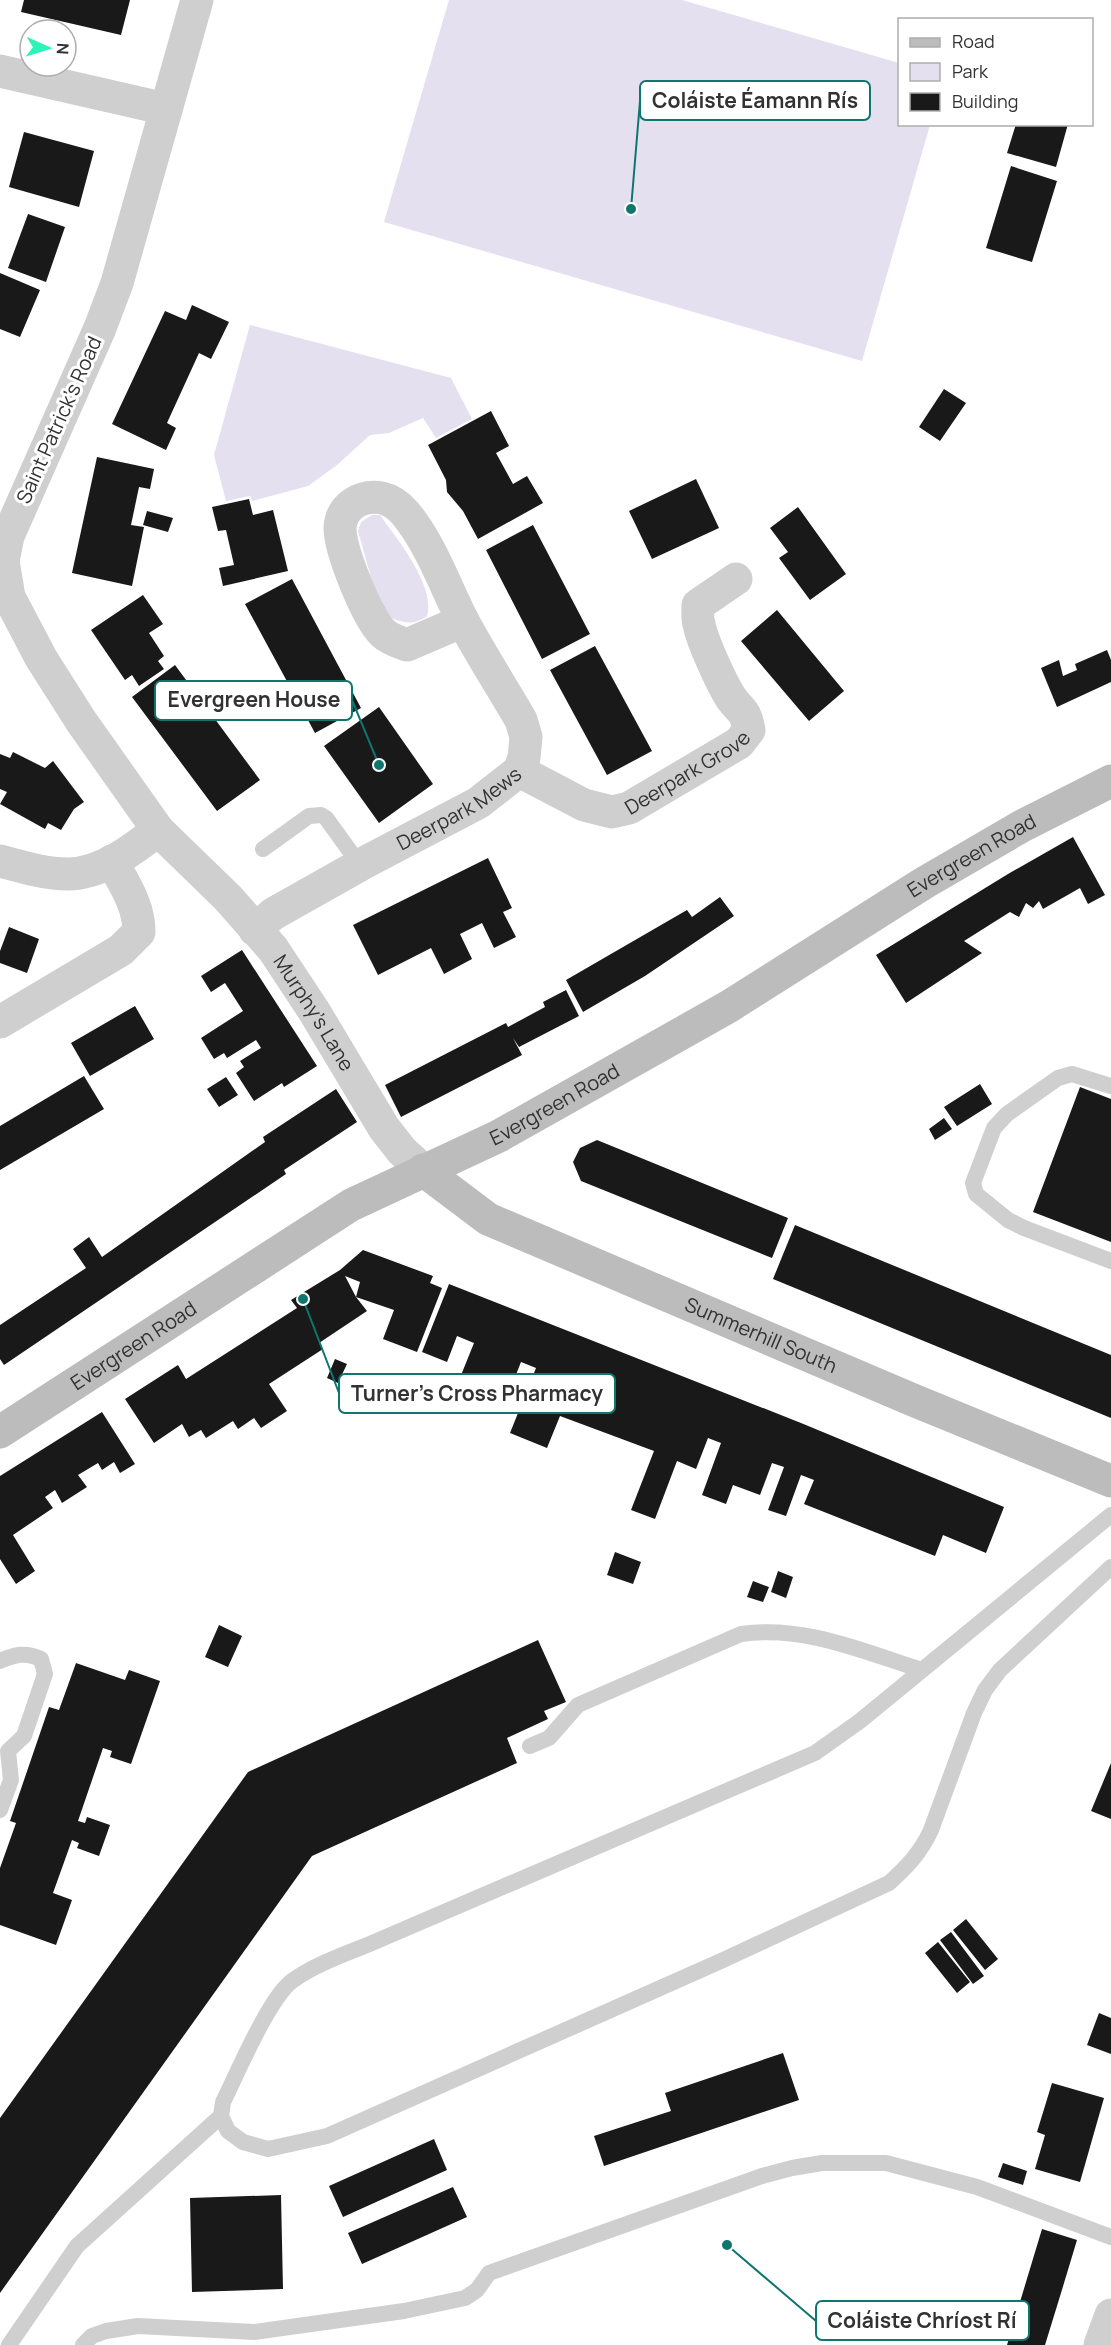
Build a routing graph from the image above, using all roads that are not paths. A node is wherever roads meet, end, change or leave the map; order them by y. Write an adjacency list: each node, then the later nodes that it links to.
1 (197, 0): 3 (street, Saint Patrick's Road)
2 (0, 71): 3 (street)
3 (166, 109): 8 (street, Saint Patrick's Road)
4 (736, 579): 6 (street, Deerpark Grove)
5 (463, 621): 6 (street, Deerpark Mews)
6 (519, 771): 13 (street, Deerpark Mews)
7 (1111, 781): 17 (main road, Evergreen Road)
8 (158, 830): 11 (street); 12 (street, Saint Patrick's Road)
9 (263, 849): 13 (lane)
10 (0, 861): 11 (street)
11 (112, 861): 15 (street)
12 (193, 864): 14 (street, Murphy's Lane)
13 (360, 865): 14 (street, Deerpark Mews)
14 (255, 930): 17 (street, Murphy's Lane)
15 (0, 1022)
16 (1111, 1086): 18 (lane)
17 (423, 1170): 19 (main road, Evergreen Road); 20 (main road, Summerhill South)
18 (1111, 1261)
19 (0, 1432)
20 (1111, 1480)
21 (1111, 1515): 24 (lane)
22 (1111, 1567): 28 (lane)
23 (0, 1661): 26 (lane)
24 (922, 1670): 25 (lane); 28 (lane)
25 (530, 1746)
26 (4, 1749): 27 (lane)
27 (0, 1810)
28 (222, 2116): 31 (lane)
29 (1111, 2237): 32 (lane)
30 (1111, 2315): 33 (street)
31 (9, 2345)
32 (82, 2345)
33 (1100, 2345)

